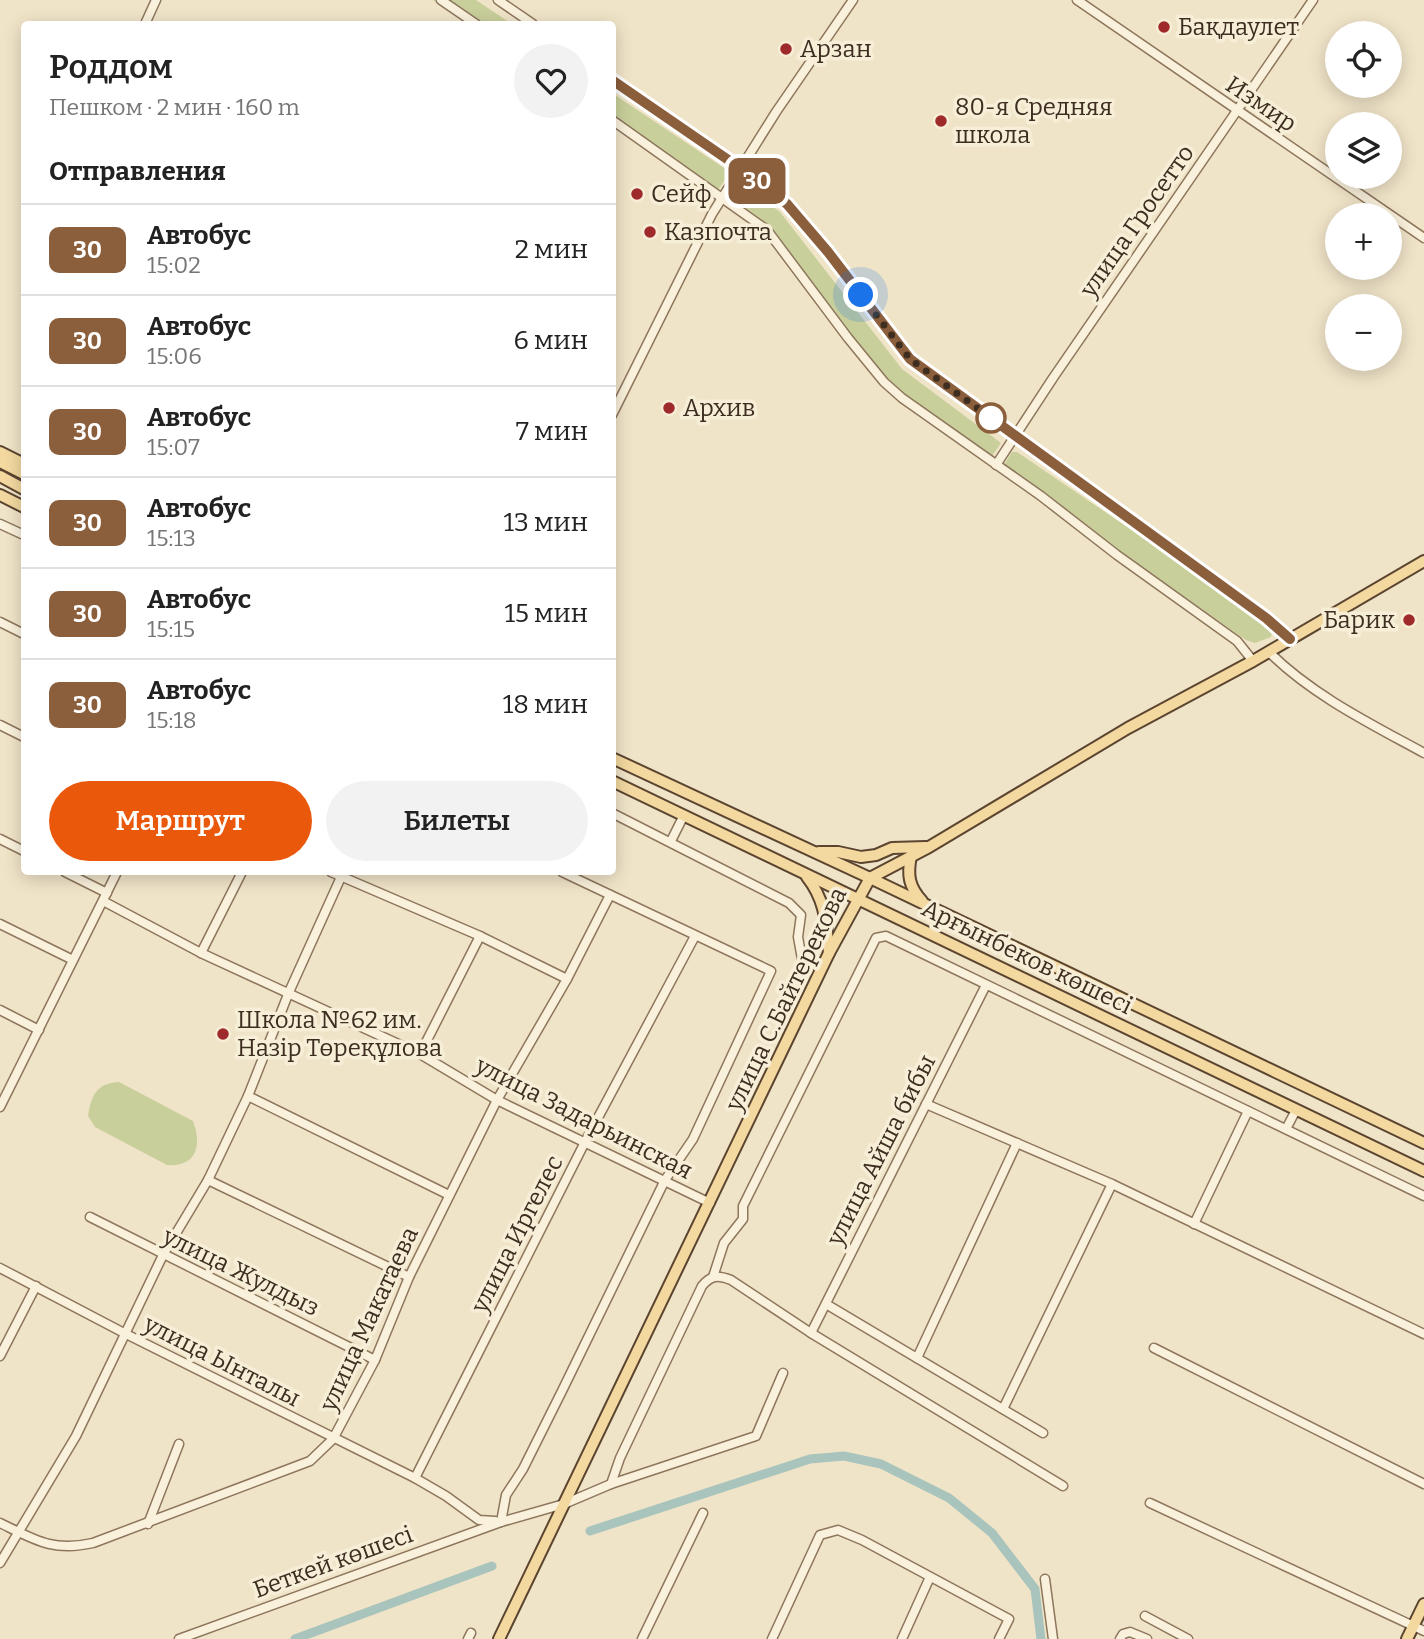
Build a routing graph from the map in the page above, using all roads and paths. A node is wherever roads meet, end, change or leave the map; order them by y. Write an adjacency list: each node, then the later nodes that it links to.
1 (156, 0): 7 (street)
2 (441, 0): 8 (street)
3 (498, 0): 9 (street)
4 (853, 0): 13 (street)
5 (1077, 0): 11 (street, Измир)
6 (1313, 0): 11 (street, улица Гросетто)
7 (146, 21)
8 (472, 21)
9 (529, 21)
10 (616, 83): 13 (street)
11 (1236, 110): 15 (street, Измир); 17 (street, улица Гросетто)
12 (616, 123): 14 (street)
13 (740, 168): 14 (street); 17 (street)
14 (722, 198): 16 (street); 21 (street)
15 (1424, 238)
16 (616, 407)
17 (1016, 436): 21 (street, улица Гросетто); 32 (street)
18 (0, 452): 20 (main road)
19 (0, 462): 22 (main road)
20 (21, 462)
21 (996, 465): 34 (street)
22 (21, 472)
23 (0, 476): 24 (main road)
24 (21, 487)
25 (0, 495): 26 (main road)
26 (21, 506)
27 (0, 524): 28 (street)
28 (21, 534)
29 (1424, 561): 32 (main road, улица С.Байтерекова)
30 (0, 622): 31 (street)
31 (21, 632)
32 (1290, 639): 33 (main road, улица С.Байтерекова)
33 (1269, 652): 34 (main road, улица С.Байтерекова); 37 (street)
34 (1253, 661): 44 (main road, улица С.Байтерекова)
35 (0, 725): 36 (street)
36 (21, 736)
37 (1424, 753)
38 (616, 760): 46 (main road, Арғынбеков көшесі)
39 (616, 783): 41 (main road, Арғынбеков көшесі)
40 (616, 815): 43 (street)
41 (684, 815): 43 (street); 48 (main road, Арғынбеков көшесі)
42 (0, 839): 45 (street)
43 (671, 841): 66 (street)
44 (929, 847): 46 (main road); 47 (main road, улица С.Байтерекова)
45 (21, 850)
46 (815, 852): 55 (main road, Арғынбеков көшесі)
47 (911, 856): 55 (main road, улица С.Байтерекова); 59 (main road)
48 (805, 874): 58 (main road, Арғынбеков көшесі); 64 (main road)
49 (70, 875): 57 (street, улица Задарьинская)
50 (116, 875): 57 (street)
51 (240, 875): 63 (street)
52 (337, 875): 54 (street)
53 (568, 875): 56 (street)
54 (341, 877): 61 (street); 69 (street)
55 (870, 878): 58 (main road, улица С.Байтерекова); 59 (main road, Арғынбеков көшесі)
56 (610, 895): 62 (street); 67 (street, улица Макатаева)
57 (105, 897): 63 (street, улица Задарьинская); 65 (street)
58 (859, 900): 64 (main road, улица С.Байтерекова); 78 (main road, Арғынбеков көшесі)
59 (926, 905): 83 (main road, Арғынбеков көшесі)
60 (0, 925): 65 (street)
61 (480, 936): 67 (street); 72 (street)
62 (695, 936): 81 (street, улица Иргелес); 86 (street)
63 (201, 953): 69 (street, улица Задарьинская)
64 (829, 953): 66 (main road, улица С.Байтерекова)
65 (74, 961): 71 (street)
66 (822, 967): 90 (main road, улица С.Байтерекова)
67 (567, 979): 75 (street, улица Макатаева)
68 (986, 985): 76 (street, улица Айша бибы); 79 (street); 96 (street)
69 (289, 992): 72 (street, улица Задарьинская); 73 (street)
70 (0, 1010): 71 (street)
71 (39, 1030): 74 (street)
72 (420, 1054): 75 (street, улица Задарьинская)
73 (248, 1096): 85 (street); 88 (street)
74 (2, 1097): 77 (street)
75 (497, 1100): 81 (street, улица Задарьинская); 88 (street, улица Макатаева)
76 (926, 1104): 82 (street); 98 (street, улица Айша бибы)
77 (0, 1107)
78 (1296, 1110): 80 (street); 84 (main road, Арғынбеков көшесі)
79 (1248, 1111): 80 (street); 92 (street)
80 (1286, 1129): 89 (street)
81 (585, 1142): 86 (street, улица Задарьинская); 111 (street, улица Иргелес)
82 (1017, 1143): 87 (street); 104 (street)
83 (1424, 1143)
84 (1424, 1171)
85 (208, 1180): 93 (street); 95 (street)
86 (665, 1180): 90 (street, улица Задарьинская); 118 (street)
87 (1112, 1184): 92 (street); 107 (street)
88 (449, 1195): 95 (street, улица Макатаева)
89 (1424, 1196)
90 (710, 1203): 116 (main road, улица С.Байтерекова)
91 (90, 1217): 93 (street, улица Жулдыз)
92 (1194, 1224): 101 (street)
93 (163, 1255): 100 (street); 105 (street, улица Жулдыз)
94 (0, 1268): 97 (street, улица Ынталы)
95 (409, 1277): 105 (street, улица Макатаева)
96 (713, 1277): 99 (street); 112 (street)
97 (36, 1286): 100 (street, улица Ынталы); 103 (street)
98 (826, 1304): 99 (street, улица Айша бибы); 104 (street)
99 (811, 1333): 114 (street)
100 (126, 1334): 109 (street, улица Ынталы); 121 (street)
101 (1424, 1334)
102 (1154, 1348): 113 (street)
103 (0, 1356)
104 (917, 1358): 107 (street)
105 (375, 1360): 109 (street, улица Макатаева)
106 (783, 1373): 112 (street, Беткей көшесі)
107 (1003, 1409): 108 (street)
108 (1043, 1433)
109 (333, 1439): 111 (street, улица Ынталы); 120 (street, улица Макатаева)
110 (179, 1444): 120 (street)
111 (415, 1478): 118 (street, улица Ынталы)
112 (611, 1484): 116 (street, Беткей көшесі)
113 (1424, 1484)
114 (1063, 1486)
115 (1150, 1503): 127 (street)
116 (564, 1504): 118 (street, Беткей көшесі); 129 (main road, улица С.Байтерекова)
117 (703, 1513): 130 (street)
118 (501, 1522): 128 (street, Беткей көшесі)
119 (0, 1523): 121 (street, улица Макатаева)
120 (148, 1524): 121 (street, улица Макатаева)
121 (17, 1532): 122 (street)
122 (0, 1563)
123 (930, 1577): 131 (street); 132 (street); 133 (street)
124 (1045, 1579): 134 (street)
125 (1424, 1604): 127 (main road)
126 (1145, 1616): 137 (street)
127 (1419, 1629): 138 (main road)
128 (179, 1639)
129 (500, 1639)
130 (642, 1639)
131 (772, 1639)
132 (901, 1639)
133 (999, 1639)
134 (1053, 1639)
135 (1120, 1639): 136 (street)
136 (1147, 1639)
137 (1188, 1639)
138 (1407, 1639)

